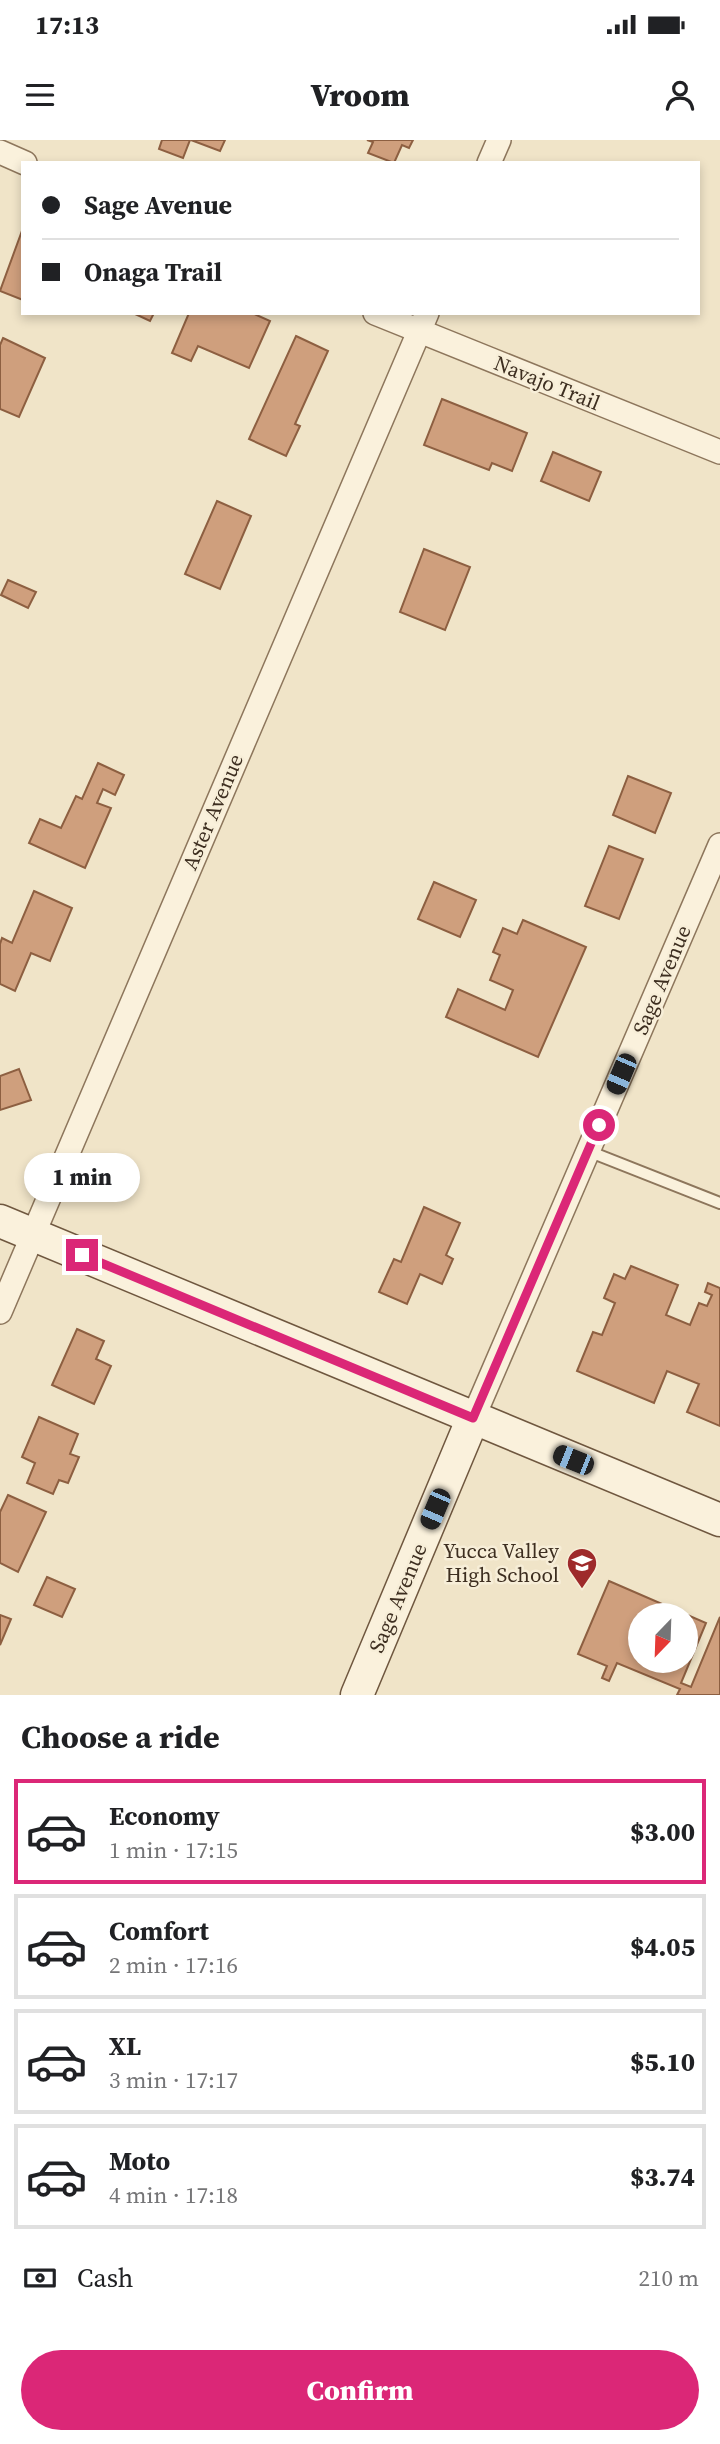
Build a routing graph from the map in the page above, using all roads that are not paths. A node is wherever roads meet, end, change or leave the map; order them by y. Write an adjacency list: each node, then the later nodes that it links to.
1 (499, 140): 3 (street)
2 (0, 152): 4 (street)
3 (490, 161)
4 (21, 162)
5 (385, 315): 6 (street, Navajo Trail)
6 (423, 323): 7 (street, Navajo Trail); 12 (street, Aster Avenue)
7 (720, 452)
8 (720, 845): 9 (street, Sage Avenue)
9 (588, 1150): 10 (lane); 14 (street, Sage Avenue)
10 (720, 1203)
11 (0, 1221): 12 (street)
12 (32, 1235): 13 (street, Aster Avenue); 14 (street)
13 (0, 1312)
14 (473, 1418): 15 (street); 16 (street, Sage Avenue)
15 (720, 1520)
16 (357, 1695)

